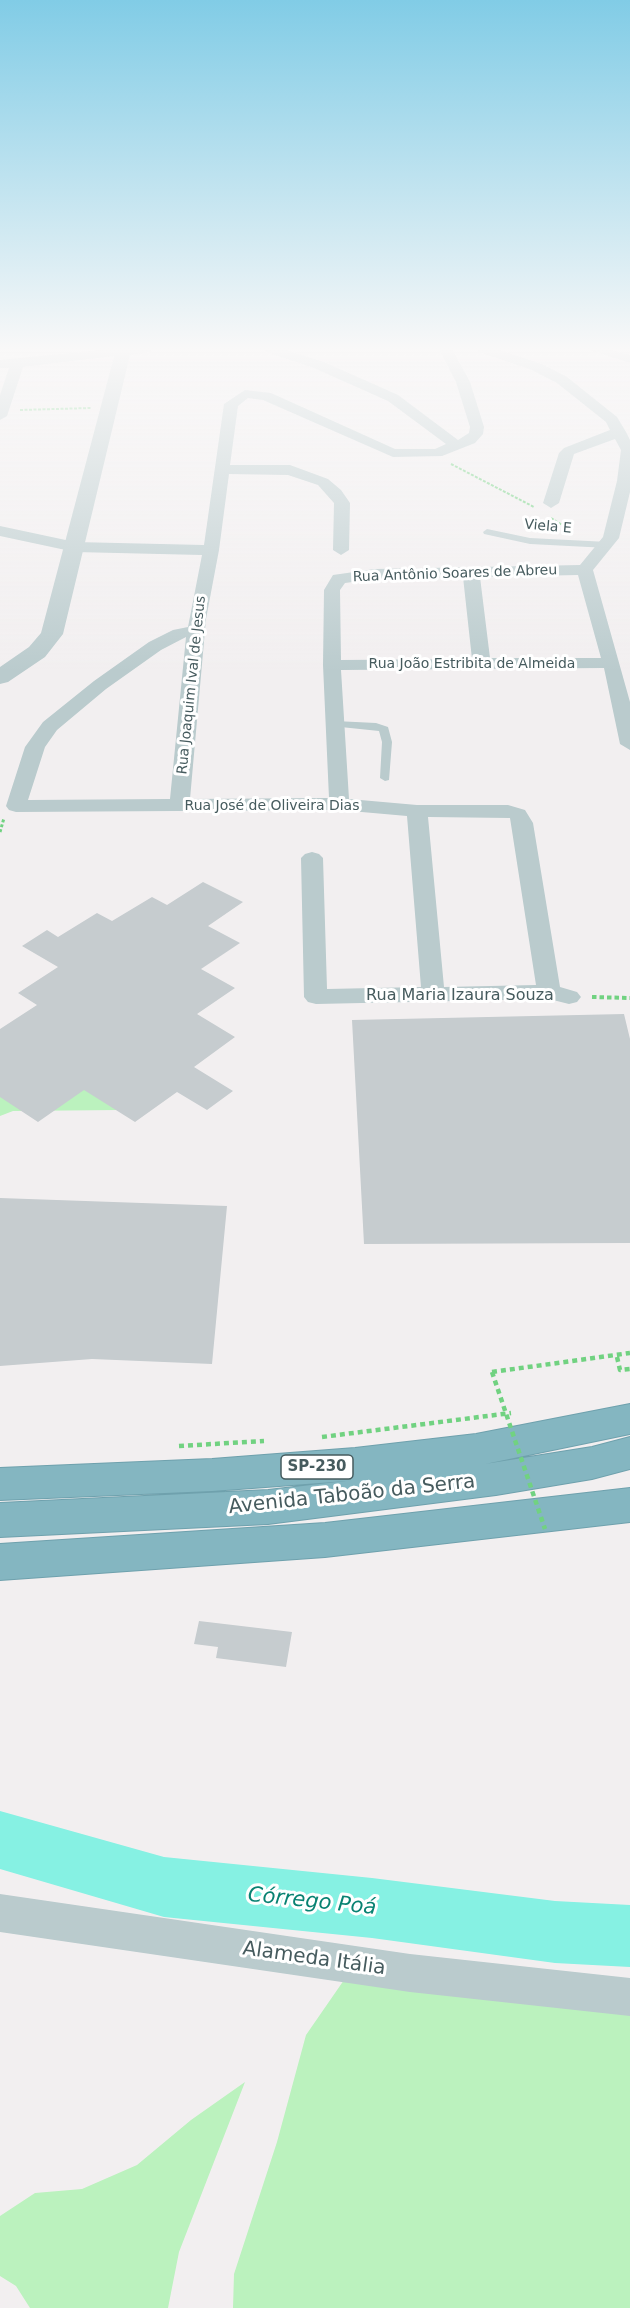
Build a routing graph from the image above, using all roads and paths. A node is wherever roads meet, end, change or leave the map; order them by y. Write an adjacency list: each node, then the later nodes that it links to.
1 (97, 457): 13 (street)
2 (225, 457): 6 (street, Rua Joaquim Ival de Jesus)
3 (442, 457): 7 (path)
4 (564, 457): 7 (street)
5 (628, 457): 11 (street)
6 (223, 469): 14 (street, Rua Joaquim Ival de Jesus); 16 (street)
7 (546, 510): 8 (path)
8 (569, 529)
9 (0, 531): 13 (street)
10 (487, 532): 11 (lane, Viela E)
11 (609, 542): 12 (street); 15 (street)
12 (630, 543)
13 (75, 547): 14 (street); 22 (street)
14 (211, 550): 18 (street, Rua Joaquim Ival de Jesus)
15 (585, 570): 17 (street, Rua Antônio Soares de Abreu); 20 (street)
16 (338, 571): 17 (street, Rua Antônio Soares de Abreu); 21 (street)
17 (471, 574): 19 (street)
18 (195, 630): 27 (street, Rua Joaquim Ival de Jesus); 27 (street, Rua José de Oliveira Dias)
19 (482, 663): 20 (street, Rua João Estribita de Almeida); 21 (street, Rua João Estribita de Almeida)
20 (612, 663): 24 (street)
21 (332, 665): 23 (street)
22 (0, 677)
23 (335, 724): 25 (lane); 26 (street)
24 (630, 744)
25 (385, 778)
26 (339, 804): 27 (street, Rua José de Oliveira Dias); 28 (street, Rua José de Oliveira Dias)
27 (179, 806)
28 (417, 812): 30 (street); 31 (street, Rua José de Oliveira Dias)
29 (312, 858): 30 (street, Rua Maria Izaura Souza)
30 (434, 993): 31 (street, Rua Maria Izaura Souza)
31 (559, 995): 32 (path)
32 (630, 998)
33 (630, 1354): 34 (path); 44 (path, bridge)
34 (630, 1369)
35 (519, 1412): 37 (path)
36 (630, 1419): 41 (highway, Avenida Taboão da Serra / SP-230)
37 (320, 1437)
38 (274, 1440): 39 (path)
39 (170, 1447)
40 (630, 1452): 43 (highway, Avenida Taboão da Serra / SP-230)
41 (0, 1484)
42 (630, 1505): 45 (highway)
43 (0, 1520)
44 (546, 1529)
45 (0, 1562)
46 (0, 1913): 47 (street, Alameda Itália)
47 (630, 1996)

